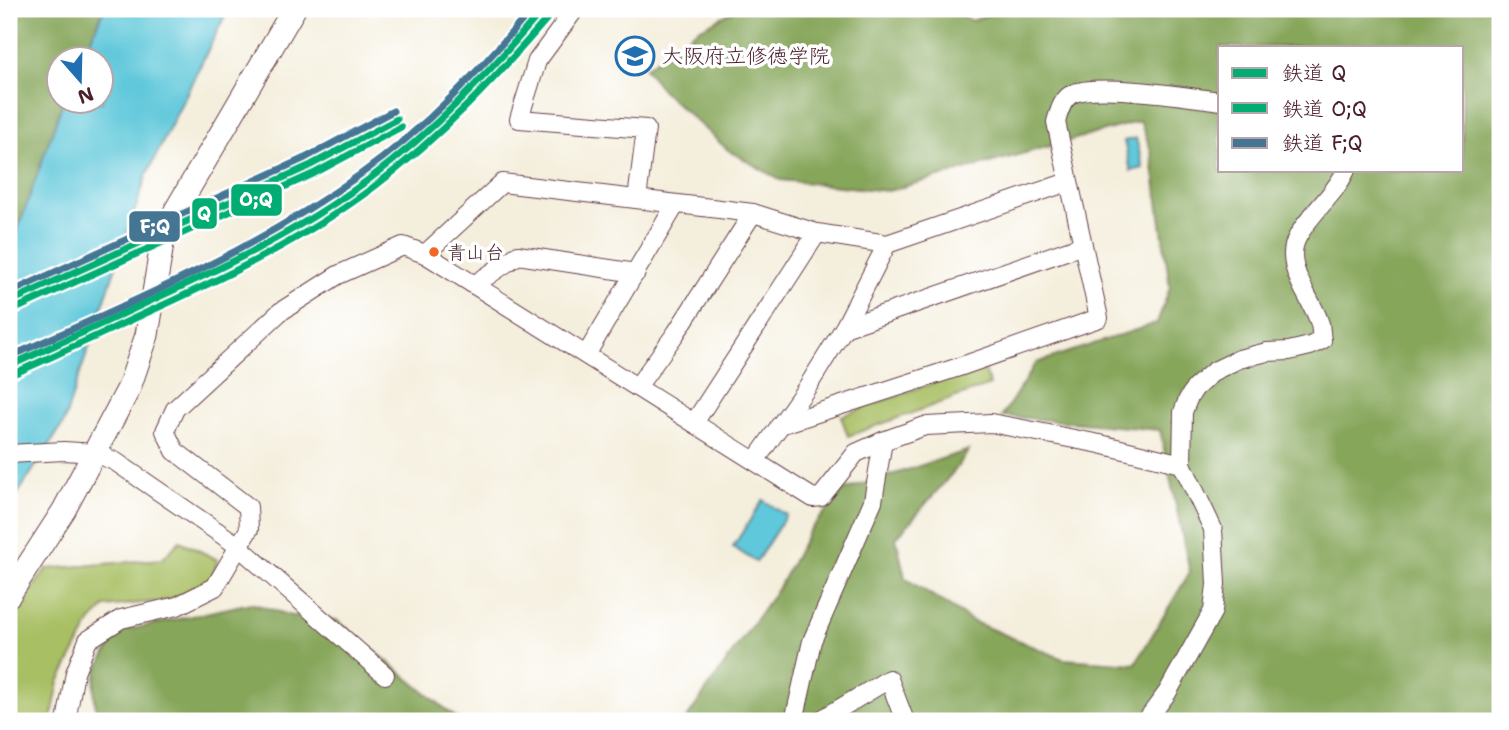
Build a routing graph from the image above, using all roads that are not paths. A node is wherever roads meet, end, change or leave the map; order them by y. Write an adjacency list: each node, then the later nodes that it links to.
1 (294, 9): 21 (main road)
2 (575, 9): 6 (street)
3 (1218, 101): 5 (street)
4 (1345, 172): 24 (street)
5 (1068, 182): 10 (street); 11 (street)
6 (637, 199): 7 (street); 12 (street)
7 (676, 204): 8 (street); 13 (street)
8 (753, 213): 9 (street); 17 (street)
9 (817, 233): 10 (street); 18 (street)
10 (887, 243): 15 (street)
11 (1083, 245): 15 (street); 19 (street)
12 (425, 254): 14 (street); 25 (street)
13 (636, 273): 14 (street); 16 (street)
14 (474, 285): 16 (street)
15 (844, 328): 19 (street)
16 (586, 355): 17 (street)
17 (637, 387): 18 (street)
18 (694, 423): 23 (street)
19 (780, 425): 23 (street)
20 (883, 441): 23 (street); 24 (street); 29 (street)
21 (96, 453): 22 (street); 25 (street); 26 (main road)
22 (9, 454)
23 (755, 461)
24 (1182, 464): 32 (street)
25 (237, 545): 27 (street); 28 (street)
26 (9, 595)
27 (385, 675)
28 (66, 721)
29 (794, 721)
30 (819, 721): 31 (street)
31 (905, 721)
32 (1146, 721)

